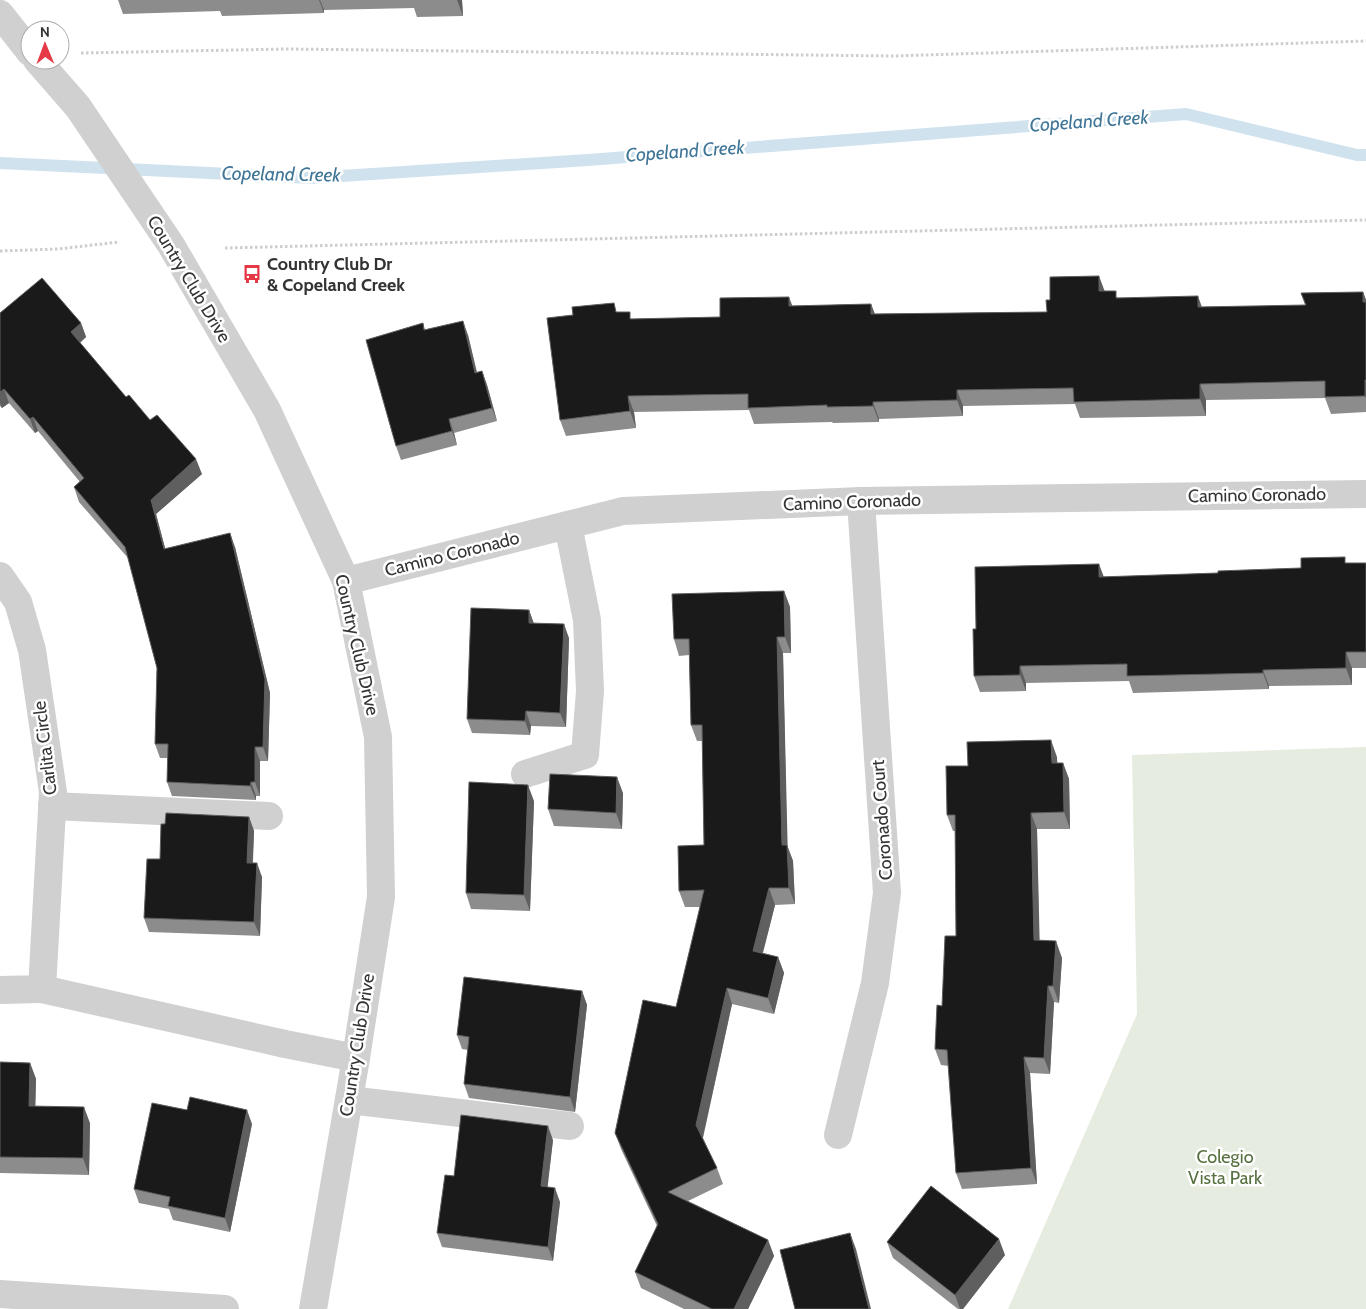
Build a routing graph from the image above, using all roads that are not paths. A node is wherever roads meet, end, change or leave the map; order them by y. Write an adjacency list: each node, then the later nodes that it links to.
1 (0, 14): 2 (street)
2 (20, 39)
3 (46, 70): 8 (street, Country Club Drive)
4 (1366, 494): 5 (street, Camino Coronado)
5 (861, 501): 6 (street, Camino Coronado); 17 (street, Coronado Court)
6 (568, 525): 8 (street, Camino Coronado); 9 (street)
7 (0, 576): 10 (street, Carlita Circle)
8 (346, 581): 14 (street, Country Club Drive)
9 (525, 774)
10 (52, 806): 11 (street); 12 (street, Carlita Circle)
11 (269, 816)
12 (42, 988): 13 (street); 14 (street)
13 (0, 990)
14 (356, 1058): 15 (street, Country Club Drive)
15 (349, 1100): 16 (street); 20 (street, Country Club Drive)
16 (570, 1126)
17 (838, 1135)
18 (0, 1294): 19 (street)
19 (226, 1309)
20 (313, 1309)

